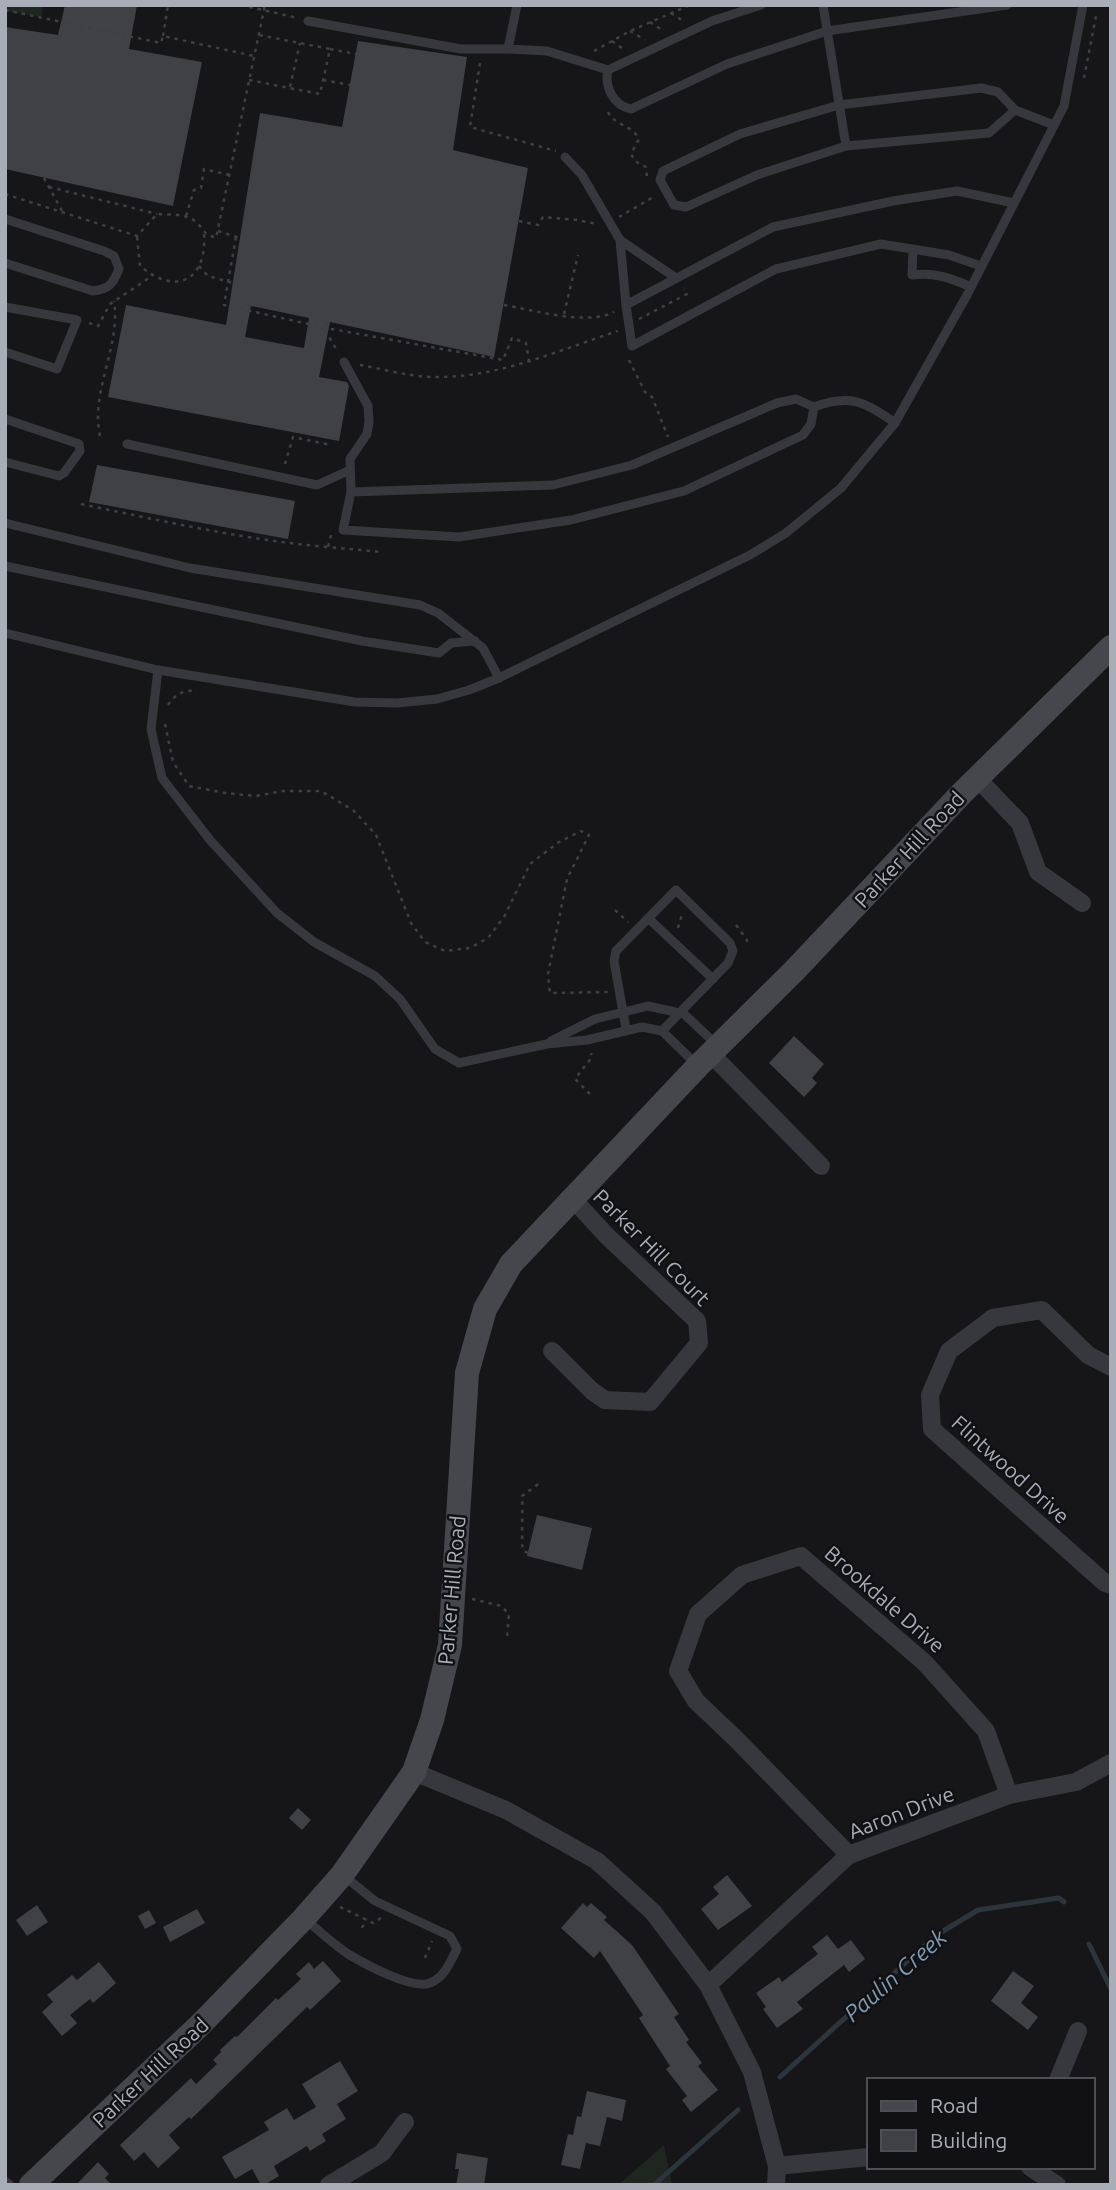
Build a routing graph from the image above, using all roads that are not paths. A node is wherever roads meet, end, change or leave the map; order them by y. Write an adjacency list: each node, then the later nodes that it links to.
1 (517, 5): 8 (lane)
2 (761, 5): 9 (lane)
3 (823, 5): 7 (lane)
4 (1007, 5): 7 (lane)
5 (1083, 5): 12 (lane)
6 (308, 20): 8 (lane)
7 (827, 31): 9 (lane); 10 (lane)
8 (508, 49): 9 (lane)
9 (608, 70)
10 (839, 105): 11 (lane); 13 (lane); 13 (lane)
11 (1015, 110): 12 (lane); 13 (lane)
12 (1054, 125): 15 (lane)
13 (846, 146)
14 (565, 157): 17 (lane)
15 (1014, 203): 20 (lane); 21 (lane)
16 (5, 219): 19 (lane)
17 (620, 240): 21 (lane); 23 (lane)
18 (912, 250): 20 (lane); 22 (lane); 23 (lane)
19 (5, 263)
20 (981, 267): 22 (lane)
21 (676, 278): 23 (lane)
22 (971, 287): 29 (lane)
23 (626, 305)
24 (5, 307): 25 (lane)
25 (5, 352)
26 (344, 362): 32 (lane)
27 (814, 407): 29 (lane); 33 (lane); 33 (lane)
28 (5, 419): 31 (lane)
29 (895, 423): 40 (lane)
30 (127, 444): 32 (lane)
31 (5, 462)
32 (350, 470): 33 (lane)
33 (351, 492)
34 (5, 523): 37 (lane)
35 (5, 566): 37 (lane)
36 (5, 633): 39 (lane)
37 (475, 641): 40 (lane)
38 (1111, 647): 41 (street, Parker Hill Road)
39 (158, 670): 40 (lane); 49 (lane)
40 (499, 678)
41 (977, 778): 42 (street); 50 (street, Parker Hill Road)
42 (1082, 903)
43 (648, 918): 44 (lane); 44 (lane); 45 (lane)
44 (713, 979): 46 (lane)
45 (622, 1011): 46 (lane); 47 (lane); 49 (lane)
46 (679, 1013): 48 (lane); 50 (lane)
47 (626, 1029): 48 (lane); 49 (lane)
48 (662, 1031): 50 (lane)
49 (547, 1044)
50 (709, 1056): 51 (street); 52 (street, Parker Hill Road)
51 (821, 1166)
52 (573, 1199): 53 (street, Parker Hill Court); 57 (street, Parker Hill Road)
53 (552, 1351)
54 (1111, 1367): 55 (street, Flintwood Drive)
55 (1111, 1585)
56 (1111, 1763): 58 (street, Aaron Drive)
57 (414, 1772): 60 (street, Parker Hill Road); 62 (street)
58 (1009, 1795): 59 (street, Aaron Drive); 59 (street, Brookdale Drive)
59 (849, 1855): 62 (street, Aaron Drive)
60 (348, 1879): 61 (street, Parker Hill Road); 61 (lane)
61 (311, 1924): 71 (street, Parker Hill Road)
62 (708, 1985): 67 (street)
63 (1078, 2031): 64 (street)
64 (1059, 2078)
65 (405, 2122): 72 (street)
66 (867, 2157): 67 (street)
67 (777, 2166): 73 (street)
68 (1033, 2169): 74 (street)
69 (5, 2180): 70 (lane)
70 (10, 2185)
71 (31, 2185)
72 (329, 2185)
73 (776, 2185)
74 (1056, 2185)

